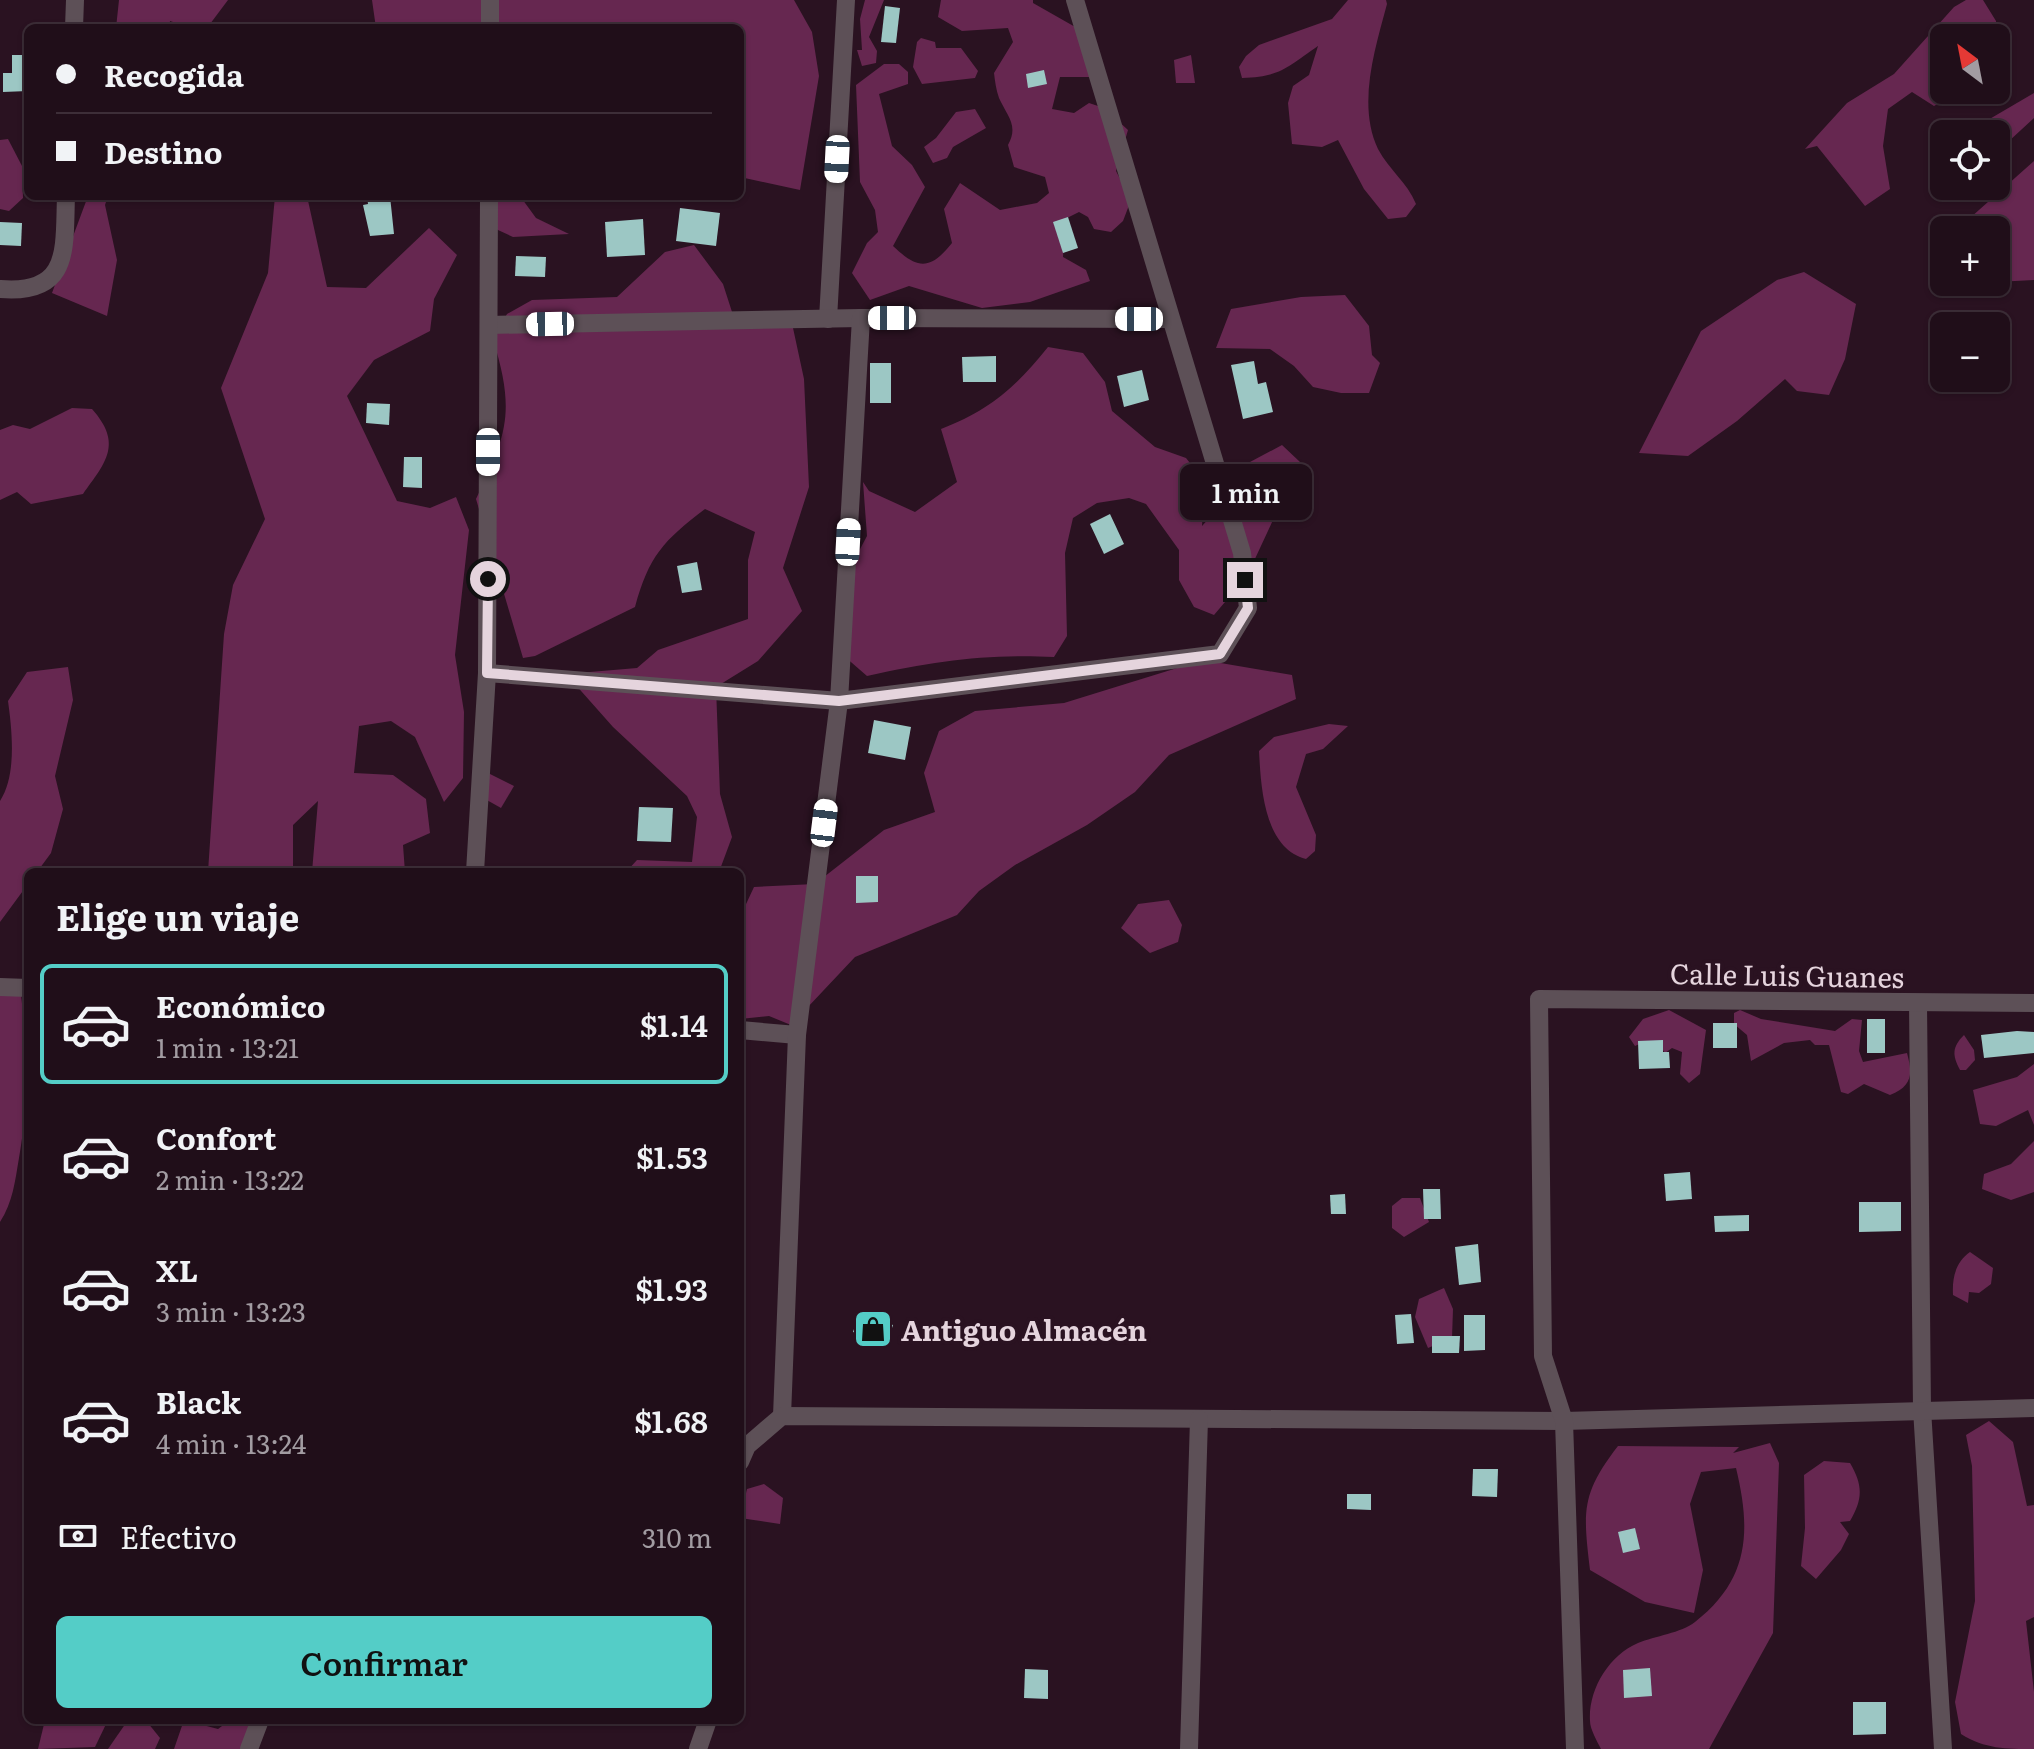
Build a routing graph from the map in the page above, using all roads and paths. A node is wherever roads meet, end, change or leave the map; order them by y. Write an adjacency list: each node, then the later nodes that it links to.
1 (75, 0): 5 (street)
2 (490, 0): 6 (street)
3 (846, 0): 11 (street)
4 (1075, 0): 12 (street)
5 (74, 24)
6 (490, 24)
7 (66, 200): 9 (street)
8 (489, 200): 13 (street)
9 (0, 289)
10 (861, 318): 11 (street); 12 (street); 15 (street)
11 (828, 319): 13 (street)
12 (1170, 319): 15 (street)
13 (489, 325): 14 (street)
14 (487, 673): 15 (street); 16 (street)
15 (839, 701): 22 (street)
16 (475, 868)
17 (0, 987): 18 (street)
18 (24, 988)
19 (1918, 1003): 20 (street, Calle Luis Guanes); 24 (street); 27 (street, Calle Luis Guanes)
20 (2034, 1003)
21 (744, 1030): 22 (street)
22 (797, 1035): 25 (street)
23 (2034, 1408): 24 (street)
24 (1922, 1409): 27 (street); 35 (street)
25 (782, 1416): 26 (street); 28 (street)
26 (1199, 1419): 27 (street); 33 (street)
27 (1564, 1421): 34 (street)
28 (744, 1453)
29 (258, 1724): 31 (street)
30 (707, 1724): 32 (street)
31 (249, 1749)
32 (698, 1749)
33 (1189, 1749)
34 (1575, 1749)
35 (1943, 1749)

